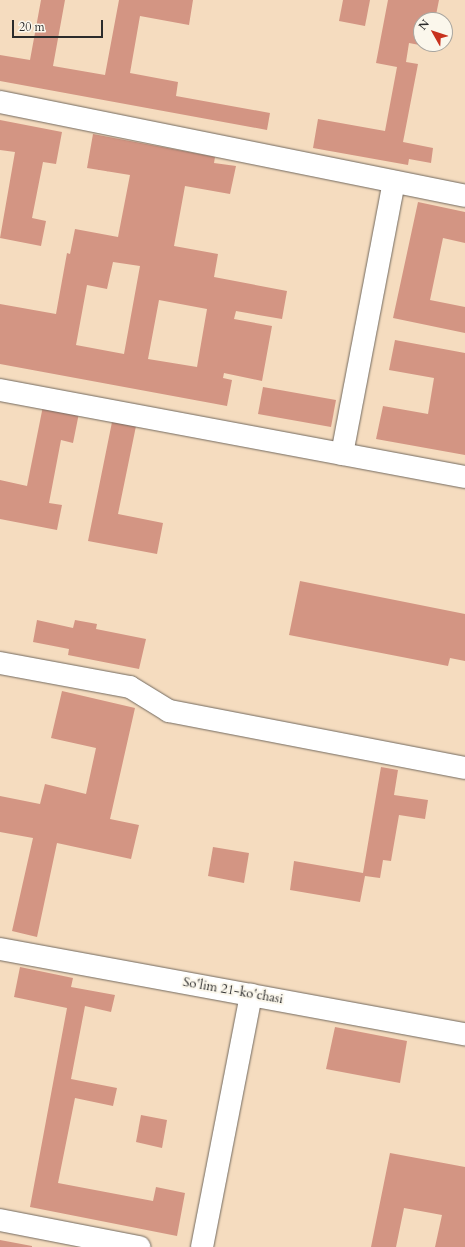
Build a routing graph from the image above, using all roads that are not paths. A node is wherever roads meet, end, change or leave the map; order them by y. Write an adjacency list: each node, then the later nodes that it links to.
1 (0, 102): 2 (street)
2 (394, 182): 3 (street); 5 (street)
3 (465, 196)
4 (0, 390): 5 (street)
5 (342, 454): 6 (street)
6 (465, 477)
7 (0, 663): 8 (street)
8 (465, 768)
9 (0, 949): 10 (street, Soʻlim 21-koʻchasi)
10 (251, 995): 11 (street, Soʻlim 21-koʻchasi); 14 (street)
11 (465, 1034)
12 (0, 1220): 13 (street)
13 (139, 1247)
14 (202, 1247)

